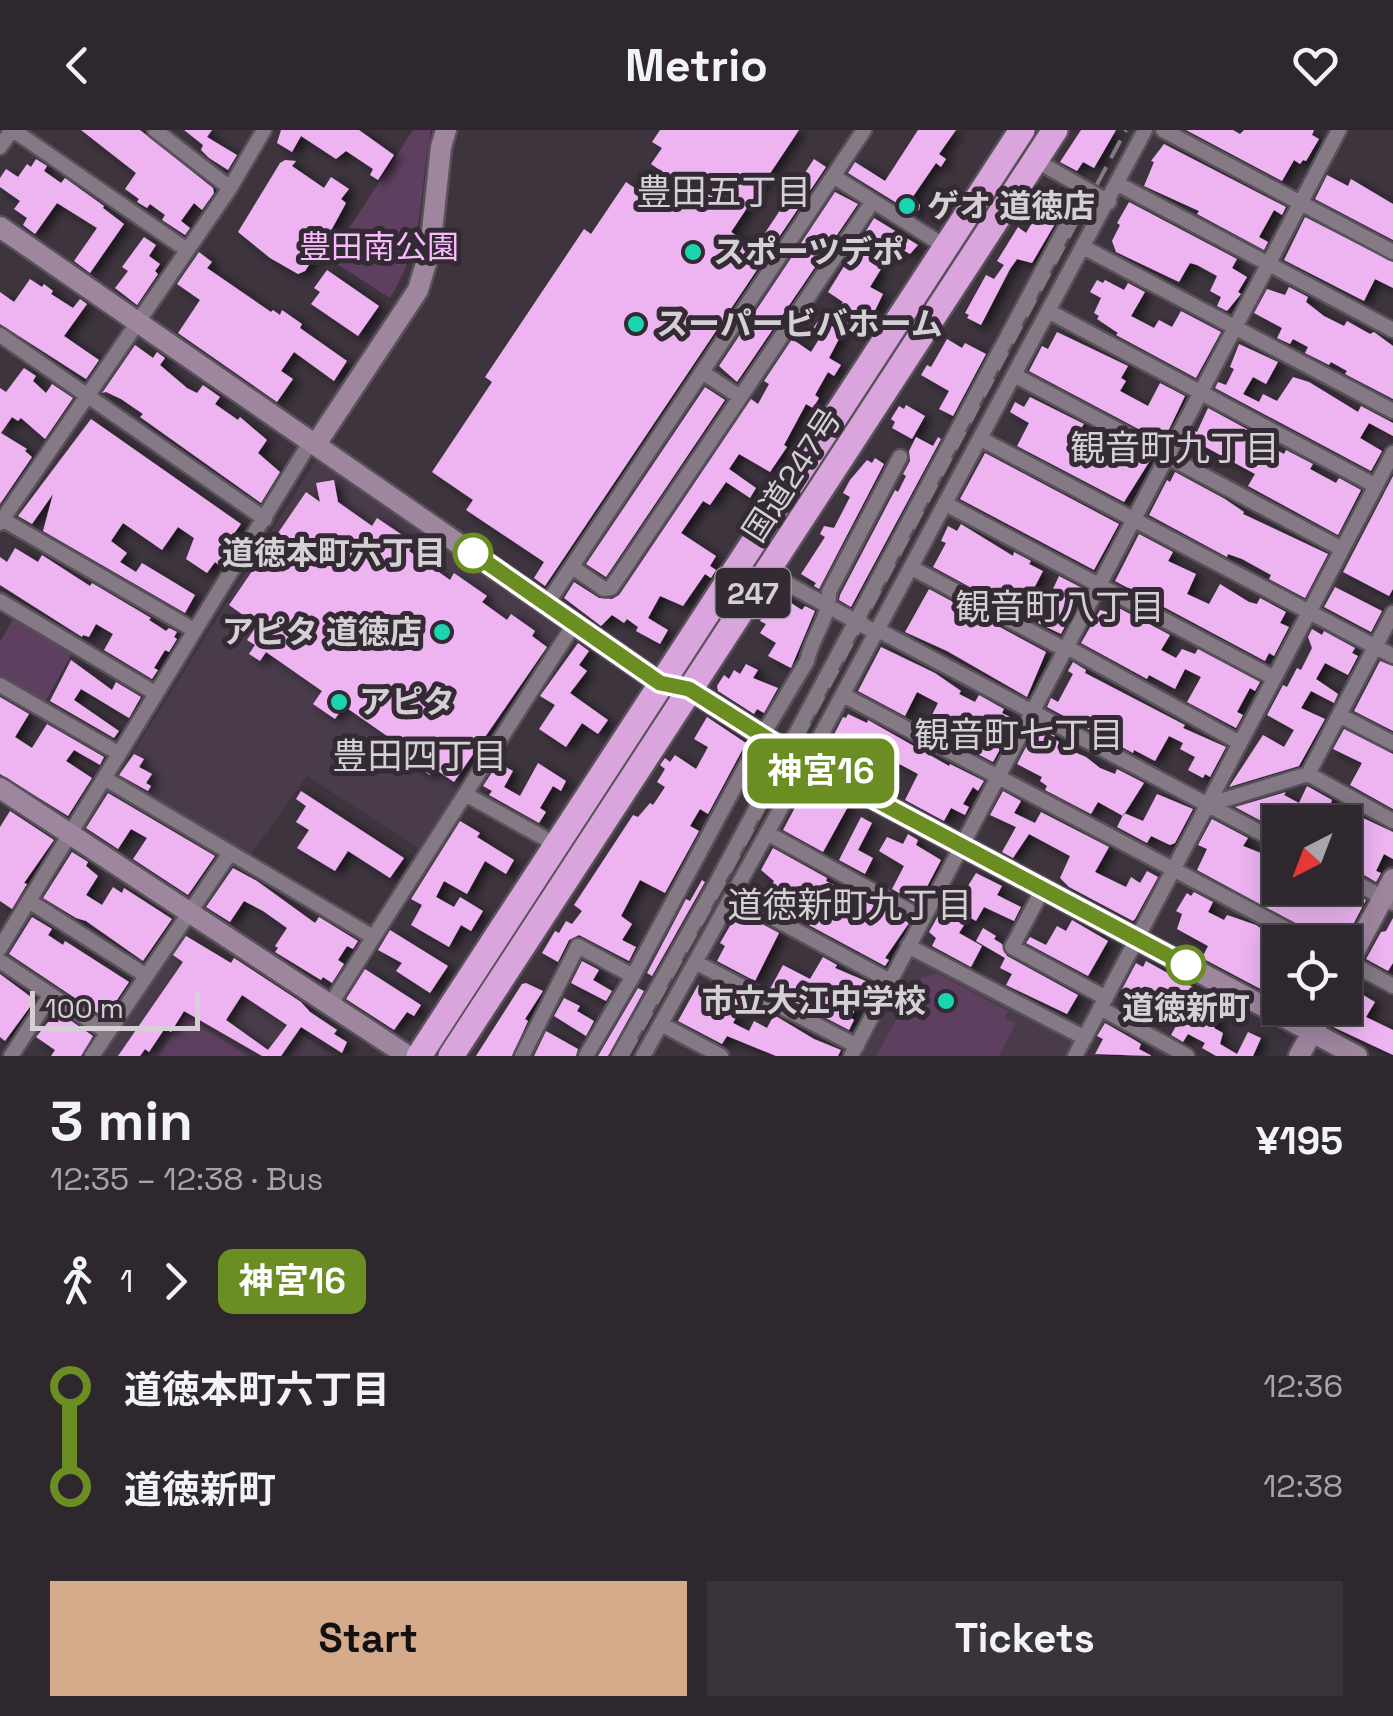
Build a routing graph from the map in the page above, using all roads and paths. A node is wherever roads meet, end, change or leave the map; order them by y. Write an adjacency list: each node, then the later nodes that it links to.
1 (12, 130): 11 (street); 23 (street)
2 (156, 130): 15 (street)
3 (264, 130): 15 (street)
4 (446, 130): 38 (street)
5 (864, 130): 13 (street)
6 (1055, 130): 12 (highway, 国道247号 / 247)
7 (1146, 130): 14 (street)
8 (1162, 130): 19 (street)
9 (1339, 130): 19 (street)
10 (1015, 133): 12 (street); 21 (highway, 国道247号 / 247)
11 (0, 147)
12 (1034, 160): 16 (street); 50 (highway, 国道247号 / 247)
13 (833, 176): 17 (street); 31 (street)
14 (1118, 184): 18 (street); 25 (street)
15 (230, 188): 23 (street)
16 (1086, 189): 18 (street); 57 (street)
17 (872, 201): 21 (street); 35 (street)
18 (1110, 202): 22 (street)
19 (1300, 202): 24 (street); 25 (street)
20 (0, 227): 27 (street)
21 (946, 247): 65 (highway, 国道247号 / 247)
22 (1084, 248): 26 (street); 28 (street)
23 (187, 250): 27 (street)
24 (1393, 252)
25 (1268, 264): 28 (street); 29 (street)
26 (1050, 312): 32 (street); 33 (street)
27 (138, 322): 34 (street); 38 (street)
28 (1234, 327): 33 (street); 36 (street)
29 (1393, 330)
30 (0, 335): 34 (street)
31 (702, 372): 35 (street); 48 (street)
32 (1016, 376): 37 (street); 41 (street)
33 (1200, 392): 41 (street); 42 (street)
34 (88, 395): 44 (street); 46 (street)
35 (740, 397): 48 (street)
36 (1393, 411)
37 (982, 438): 43 (street); 45 (street)
38 (314, 442): 44 (street); 53 (street)
39 (1393, 453): 42 (street)
40 (900, 456): 54 (street)
41 (1166, 456): 45 (street); 47 (street)
42 (1376, 486): 47 (street)
43 (946, 504): 49 (street); 51 (street)
44 (265, 519): 59 (street)
45 (1133, 519): 51 (street); 55 (street)
46 (1, 520): 59 (street)
47 (1342, 549): 55 (street)
48 (572, 567): 53 (street)
49 (912, 568): 60 (street); 62 (street)
50 (766, 572): 54 (street); 67 (highway, 国道247号 / 247)
51 (1098, 584): 62 (street); 64 (street)
52 (0, 601): 68 (street)
53 (546, 604): 58 (street)
54 (830, 608): 57 (street); 72 (street)
55 (1309, 612): 61 (street); 64 (street)
56 (1393, 614): 61 (street)
57 (854, 622): 60 (street); 75 (street)
58 (574, 624): 65 (street); 81 (street)
59 (194, 630): 68 (street)
60 (877, 632): 69 (street); 70 (street)
61 (1376, 647): 63 (street); 71 (street)
62 (1065, 648): 70 (street); 73 (street)
63 (1393, 656)
64 (1274, 678): 73 (street)
65 (660, 683): 67 (street); 88 (highway, 国道247号 / 247)
66 (0, 686): 76 (street)
67 (689, 689): 72 (street); 125 (highway, 国道247号 / 247)
68 (155, 693): 76 (street)
69 (843, 695): 77 (street); 79 (street)
70 (1031, 712): 79 (street); 83 (street)
71 (1340, 715): 74 (street); 78 (street)
72 (762, 736): 75 (street); 109 (street)
73 (1240, 743): 83 (street)
74 (1393, 743)
75 (786, 751): 77 (street); 128 (street)
76 (118, 753): 80 (street)
77 (806, 763): 85 (street); 89 (street)
78 (1308, 774): 83 (street); 84 (street)
79 (996, 776): 89 (street); 91 (street)
80 (104, 778): 87 (street); 90 (street)
81 (465, 794): 88 (street); 100 (street)
82 (3, 797): 87 (street)
83 (1208, 804): 86 (street); 91 (street)
84 (1393, 821)
85 (767, 833): 95 (street); 98 (street)
86 (1262, 833)
87 (69, 834): 96 (street); 97 (street)
88 (555, 844): 124 (highway, 国道247号 / 247)
89 (960, 845): 93 (street); 98 (street)
90 (230, 853): 97 (street); 100 (street)
91 (1173, 870): 99 (street); 102 (street)
92 (1362, 883): 94 (street)
93 (1043, 889): 102 (street); 113 (street)
94 (1390, 893): 101 (street)
95 (732, 896): 106 (street); 110 (street)
96 (29, 901): 104 (street); 108 (street)
97 (190, 912): 108 (street); 114 (street)
98 (922, 918): 103 (street)
99 (1278, 925)
100 (373, 937): 114 (street)
101 (1362, 938)
102 (1137, 939): 113 (street); 118 (street)
103 (908, 946): 110 (street); 119 (street)
104 (0, 948)
105 (0, 960): 112 (street)
106 (695, 962): 115 (street); 120 (street)
107 (1362, 971): 111 (street)
108 (145, 975): 117 (street)
109 (632, 976): 126 (street); 127 (street)
110 (890, 981): 120 (street)
111 (1393, 986)
112 (50, 996): 117 (street); 121 (street)
113 (1103, 1003): 119 (street); 132 (street)
114 (330, 1005): 123 (street)
115 (661, 1024): 129 (street); 130 (street)
116 (1316, 1025): 118 (street)
117 (108, 1032): 122 (street)
118 (1312, 1032): 133 (street); 134 (street)
119 (1085, 1038): 131 (street)
120 (854, 1051)
121 (11, 1056)
122 (92, 1056)
123 (408, 1056)
124 (418, 1056)
125 (451, 1056)
126 (522, 1056)
127 (586, 1056)
128 (619, 1056)
129 (643, 1056)
130 (722, 1056)
131 (1075, 1056)
132 (1188, 1056)
133 (1299, 1056)
134 (1357, 1056)

